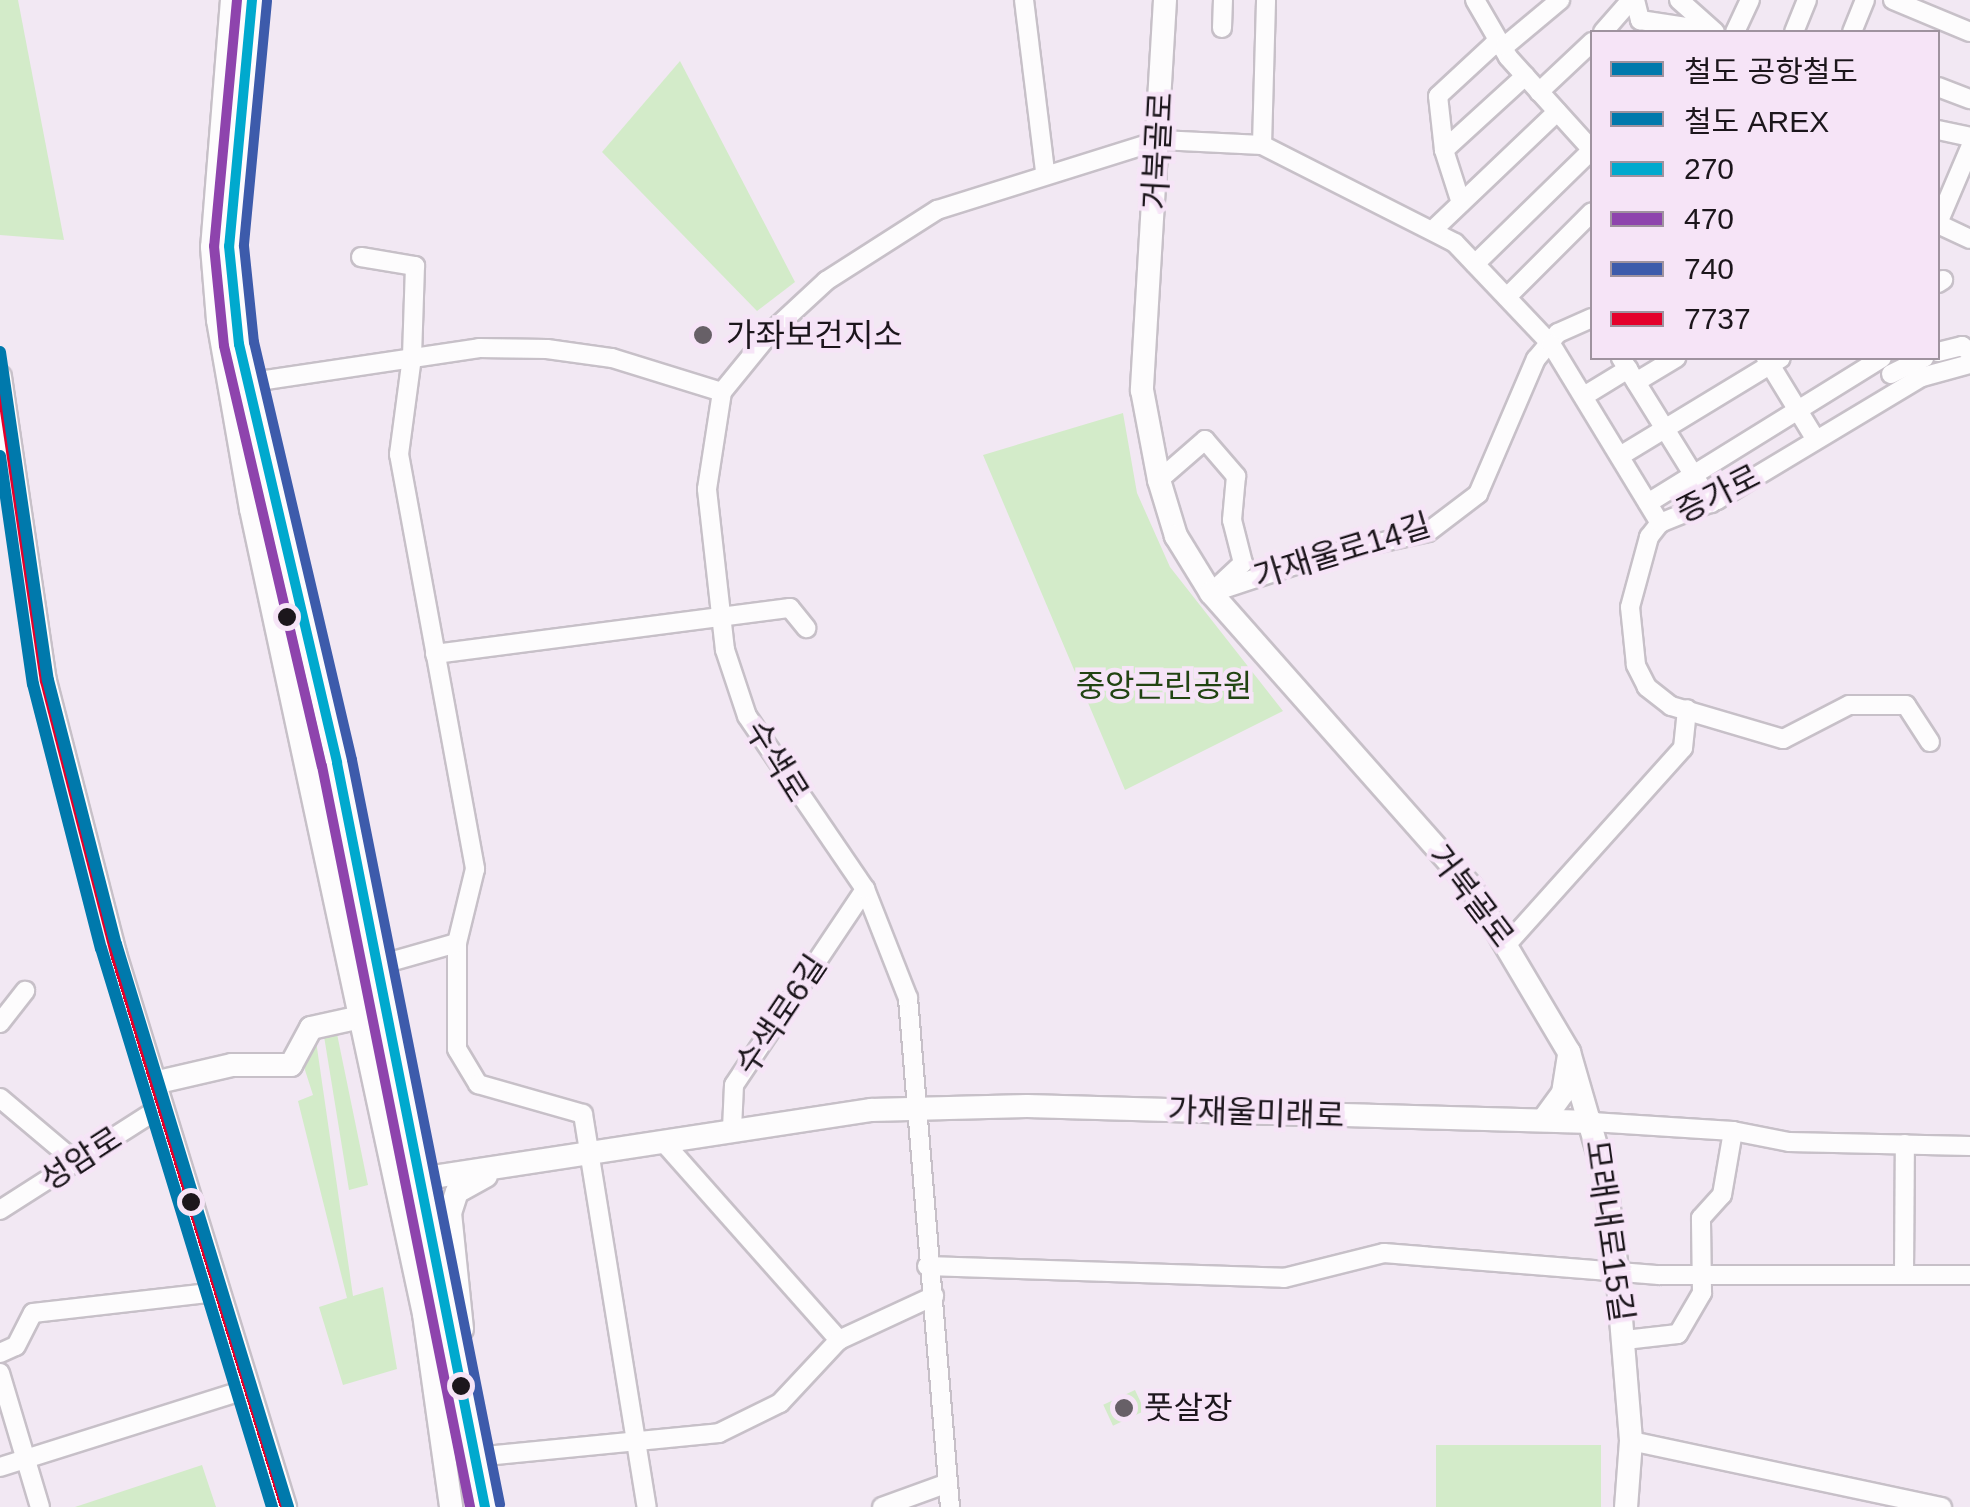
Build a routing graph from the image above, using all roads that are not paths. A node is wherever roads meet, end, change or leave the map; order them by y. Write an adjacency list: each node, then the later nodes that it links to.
1 (232, 0): 60 (main road)
2 (252, 0): 60 (main road)
3 (1024, 0): 37 (street)
4 (1165, 0): 31 (main road, 거북골로)
5 (1223, 0): 16 (street)
6 (1266, 0): 32 (street)
7 (1560, 0): 23 (street)
8 (1633, 0): 15 (street); 17 (street)
9 (1679, 0): 15 (street)
10 (1750, 0): 18 (street)
11 (1807, 0): 19 (street)
12 (1865, 0): 20 (street)
13 (1893, 0): 21 (street)
14 (1480, 2): 23 (street)
15 (1693, 18)
16 (1222, 28)
17 (1606, 30)
18 (1736, 30)
19 (1795, 30)
20 (1853, 30)
21 (1970, 32)
22 (1590, 44): 26 (street)
23 (1501, 46): 24 (street); 35 (street)
24 (1525, 76): 26 (street); 35 (street)
25 (1940, 88): 27 (street)
26 (1539, 92): 28 (street)
27 (1970, 99)
28 (1558, 112): 33 (street); 39 (street)
29 (1940, 130): 30 (street)
30 (1970, 136)
31 (1160, 140): 32 (street, 수색로); 37 (street, 수색로); 68 (main road, 거북골로)
32 (1262, 145): 43 (street)
33 (1590, 148)
34 (1970, 148): 38 (street)
35 (1444, 150): 39 (street)
36 (1590, 152): 46 (street)
37 (1045, 172): 61 (street, 수색로)
38 (1946, 184): 41 (street)
39 (1461, 203): 43 (street)
40 (1590, 214): 47 (street)
41 (1940, 214)
42 (1940, 225): 44 (street)
43 (1434, 228): 46 (street)
44 (1970, 238)
45 (361, 258): 52 (street)
46 (1476, 264): 47 (street)
47 (1507, 297): 49 (street)
48 (1590, 319): 49 (street)
49 (1551, 344): 62 (street); 73 (street, 가재울로14길)
50 (1940, 352): 51 (street)
51 (1970, 352)
52 (412, 357): 60 (street); 61 (street); 76 (street)
53 (1668, 360): 57 (street)
54 (1773, 360): 63 (street); 64 (street)
55 (1918, 360): 58 (street, 증가로)
56 (1970, 364): 58 (street, 증가로)
57 (1628, 370): 62 (street); 64 (street)
58 (1889, 370): 63 (street); 65 (street, 증가로)
59 (0, 377): 69 (main road, 성암로)
60 (238, 384): 82 (main road); 84 (main road)
61 (722, 392): 74 (street, 수색로)
62 (1584, 396): 66 (street)
63 (1798, 410): 65 (street); 67 (street)
64 (1666, 430): 66 (street); 67 (street)
65 (1816, 440): 71 (street, 증가로)
66 (1620, 456): 70 (street)
67 (1694, 475): 70 (street); 71 (street)
68 (1159, 480): 73 (main road, 거북골로); 73 (street)
69 (7, 487): 87 (main road, 성암로)
70 (1648, 503): 72 (street)
71 (1711, 503): 72 (street, 증가로)
72 (1660, 523): 77 (street, 증가로)
73 (1211, 593): 81 (main road, 거북골로)
74 (718, 618): 75 (street); 76 (street); 79 (street, 수색로)
75 (806, 628)
76 (435, 654): 80 (street)
77 (1687, 709): 78 (street, 증가로); 81 (street)
78 (1930, 742)
79 (865, 889): 90 (street, 수색로); 93 (street, 수색로6길)
80 (457, 943): 82 (street); 98 (street)
81 (1508, 943): 86 (main road, 거북골로)
82 (376, 966): 101 (main road)
83 (25, 991): 85 (street)
84 (361, 1017): 87 (main road); 101 (main road)
85 (0, 1024)
86 (1569, 1052): 91 (main road); 92 (main road, 거북골로)
87 (154, 1083): 89 (main road, 성암로)
88 (4, 1102): 99 (street)
89 (161, 1108): 99 (street, 성암로); 108 (main road, 성암로)
90 (919, 1109): 91 (main road, 가재울미래로); 93 (main road, 가재울미래로); 103 (street)
91 (1544, 1119): 92 (main road, 가재울미래로)
92 (1592, 1122): 94 (street); 104 (main road, 모래내로15길)
93 (732, 1128): 95 (main road)
94 (1734, 1131): 96 (street); 105 (street)
95 (666, 1144): 98 (main road); 110 (street)
96 (1905, 1144): 97 (street); 106 (street)
97 (1970, 1146)
98 (592, 1154): 100 (main road); 116 (street)
99 (76, 1162): 102 (street, 성암로)
100 (503, 1167): 101 (main road); 113 (main road)
101 (407, 1181): 113 (main road); 124 (main road)
102 (0, 1210)
103 (928, 1266): 104 (street); 109 (street)
104 (1617, 1270): 105 (street); 111 (main road, 모래내로15길)
105 (1703, 1274): 106 (street); 111 (street, 모래내로15길)
106 (1904, 1274): 107 (street)
107 (1970, 1275)
108 (216, 1292): 112 (street); 115 (main road, 성암로)
109 (934, 1296): 110 (street); 121 (street)
110 (839, 1340): 116 (street)
111 (1625, 1340): 117 (main road, 모래내로15길)
112 (0, 1353)
113 (460, 1373): 118 (main road)
114 (0, 1374): 119 (street)
115 (248, 1389): 119 (street); 123 (main road, 성암로)
116 (634, 1441): 118 (street); 126 (street)
117 (1630, 1441): 129 (main road, 모래내로15길); 130 (street)
118 (475, 1457): 125 (main road)
119 (27, 1459): 120 (street); 122 (street)
120 (0, 1467)
121 (948, 1484): 127 (street); 128 (street)
122 (40, 1507)
123 (285, 1507)
124 (451, 1507)
125 (485, 1507)
126 (647, 1507)
127 (882, 1507)
128 (950, 1507)
129 (1626, 1507)
130 (1942, 1507)

